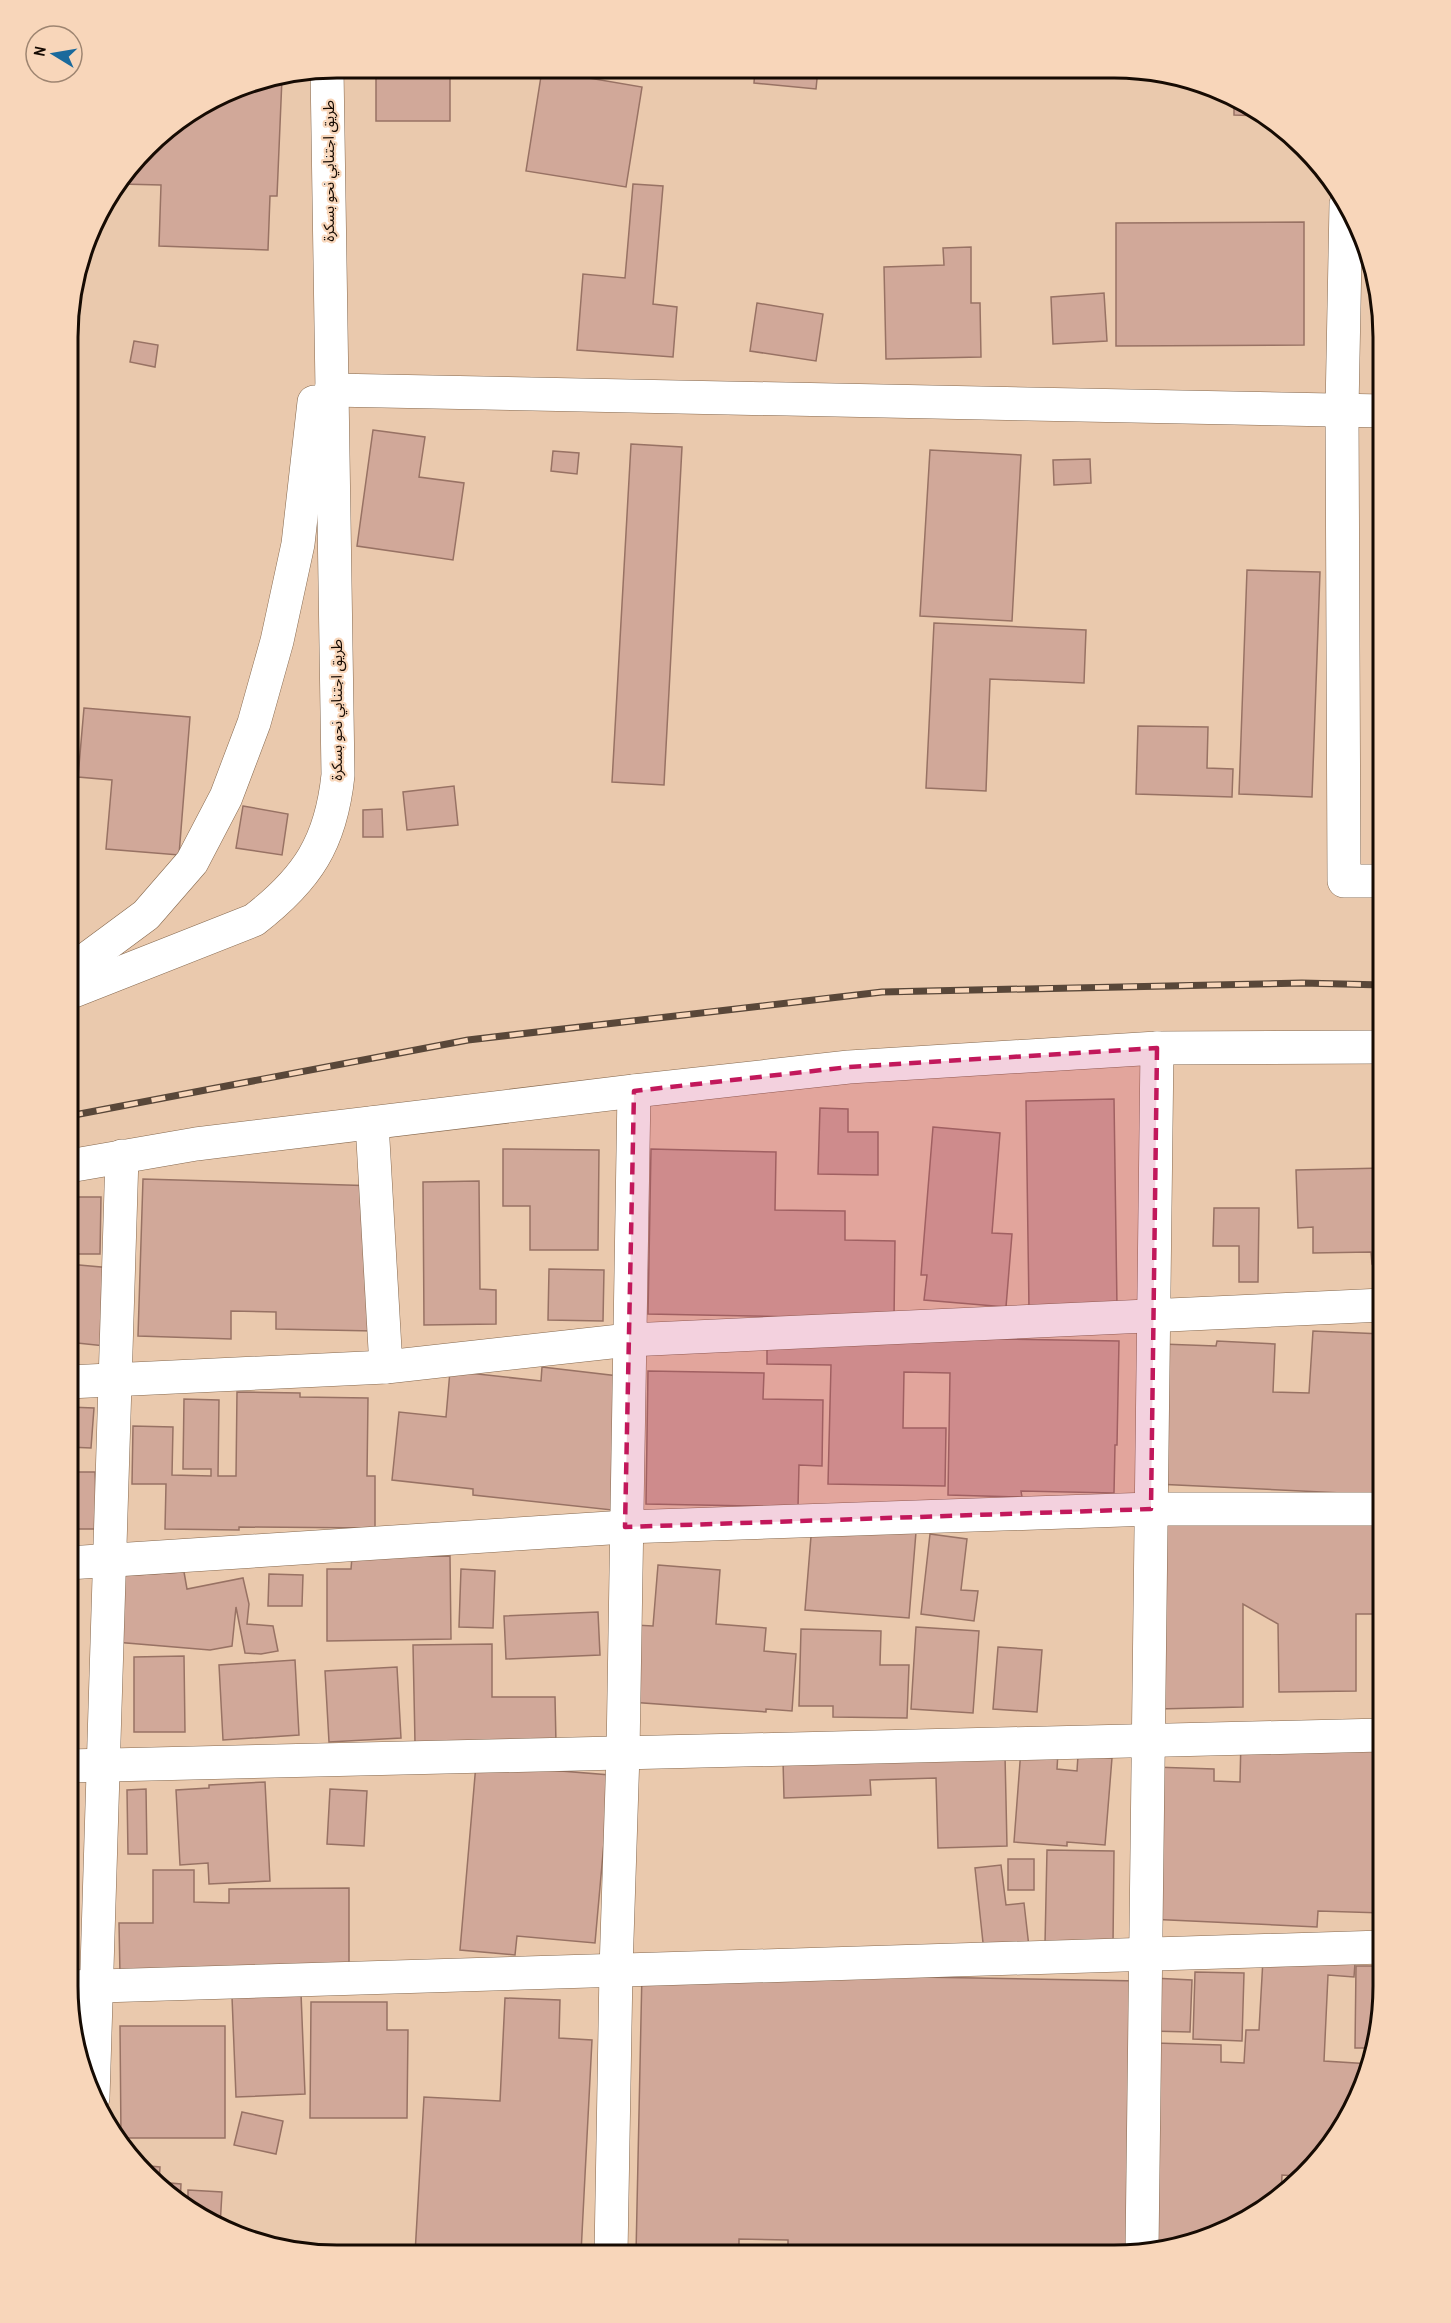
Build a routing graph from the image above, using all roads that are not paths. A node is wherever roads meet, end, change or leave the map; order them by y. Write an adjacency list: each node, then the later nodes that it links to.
1 (327, 79): 3 (street, طريق اجتنابي نحو بسكرة)
2 (1346, 221): 5 (street)
3 (329, 272): 4 (street, طريق اجتنابي نحو بسكرة); 8 (street, طريق اجتنابي نحو بسكرة)
4 (331, 390): 5 (street); 9 (street, طريق اجتنابي نحو بسكرة)
5 (1342, 409): 6 (street); 7 (street)
6 (1373, 411)
7 (1373, 881)
8 (78, 965)
9 (78, 989)
10 (1373, 1047): 11 (street)
11 (1156, 1048): 12 (street); 17 (street)
12 (634, 1090): 13 (street); 18 (street)
13 (372, 1124): 14 (street); 19 (street)
14 (122, 1156): 15 (street); 20 (street)
15 (78, 1164)
16 (1373, 1305): 17 (street)
17 (1153, 1315): 18 (street); 22 (street)
18 (629, 1340): 19 (street); 24 (street)
19 (386, 1367): 20 (street)
20 (115, 1381): 21 (street); 25 (street)
21 (78, 1382)
22 (1151, 1509): 23 (street); 24 (street); 28 (street)
23 (1373, 1509)
24 (625, 1527): 25 (street); 29 (street)
25 (109, 1562): 26 (street); 31 (street)
26 (78, 1563)
27 (1373, 1735): 28 (street)
28 (1149, 1741): 29 (street); 33 (street)
29 (622, 1753): 31 (street); 34 (street)
30 (78, 1766): 31 (street)
31 (103, 1766): 35 (street)
32 (1373, 1947): 33 (street)
33 (1145, 1955): 34 (street); 37 (street)
34 (616, 1970): 35 (street); 38 (street)
35 (82, 1986): 36 (street)
36 (89, 2060)
37 (1142, 2243)
38 (611, 2245)

